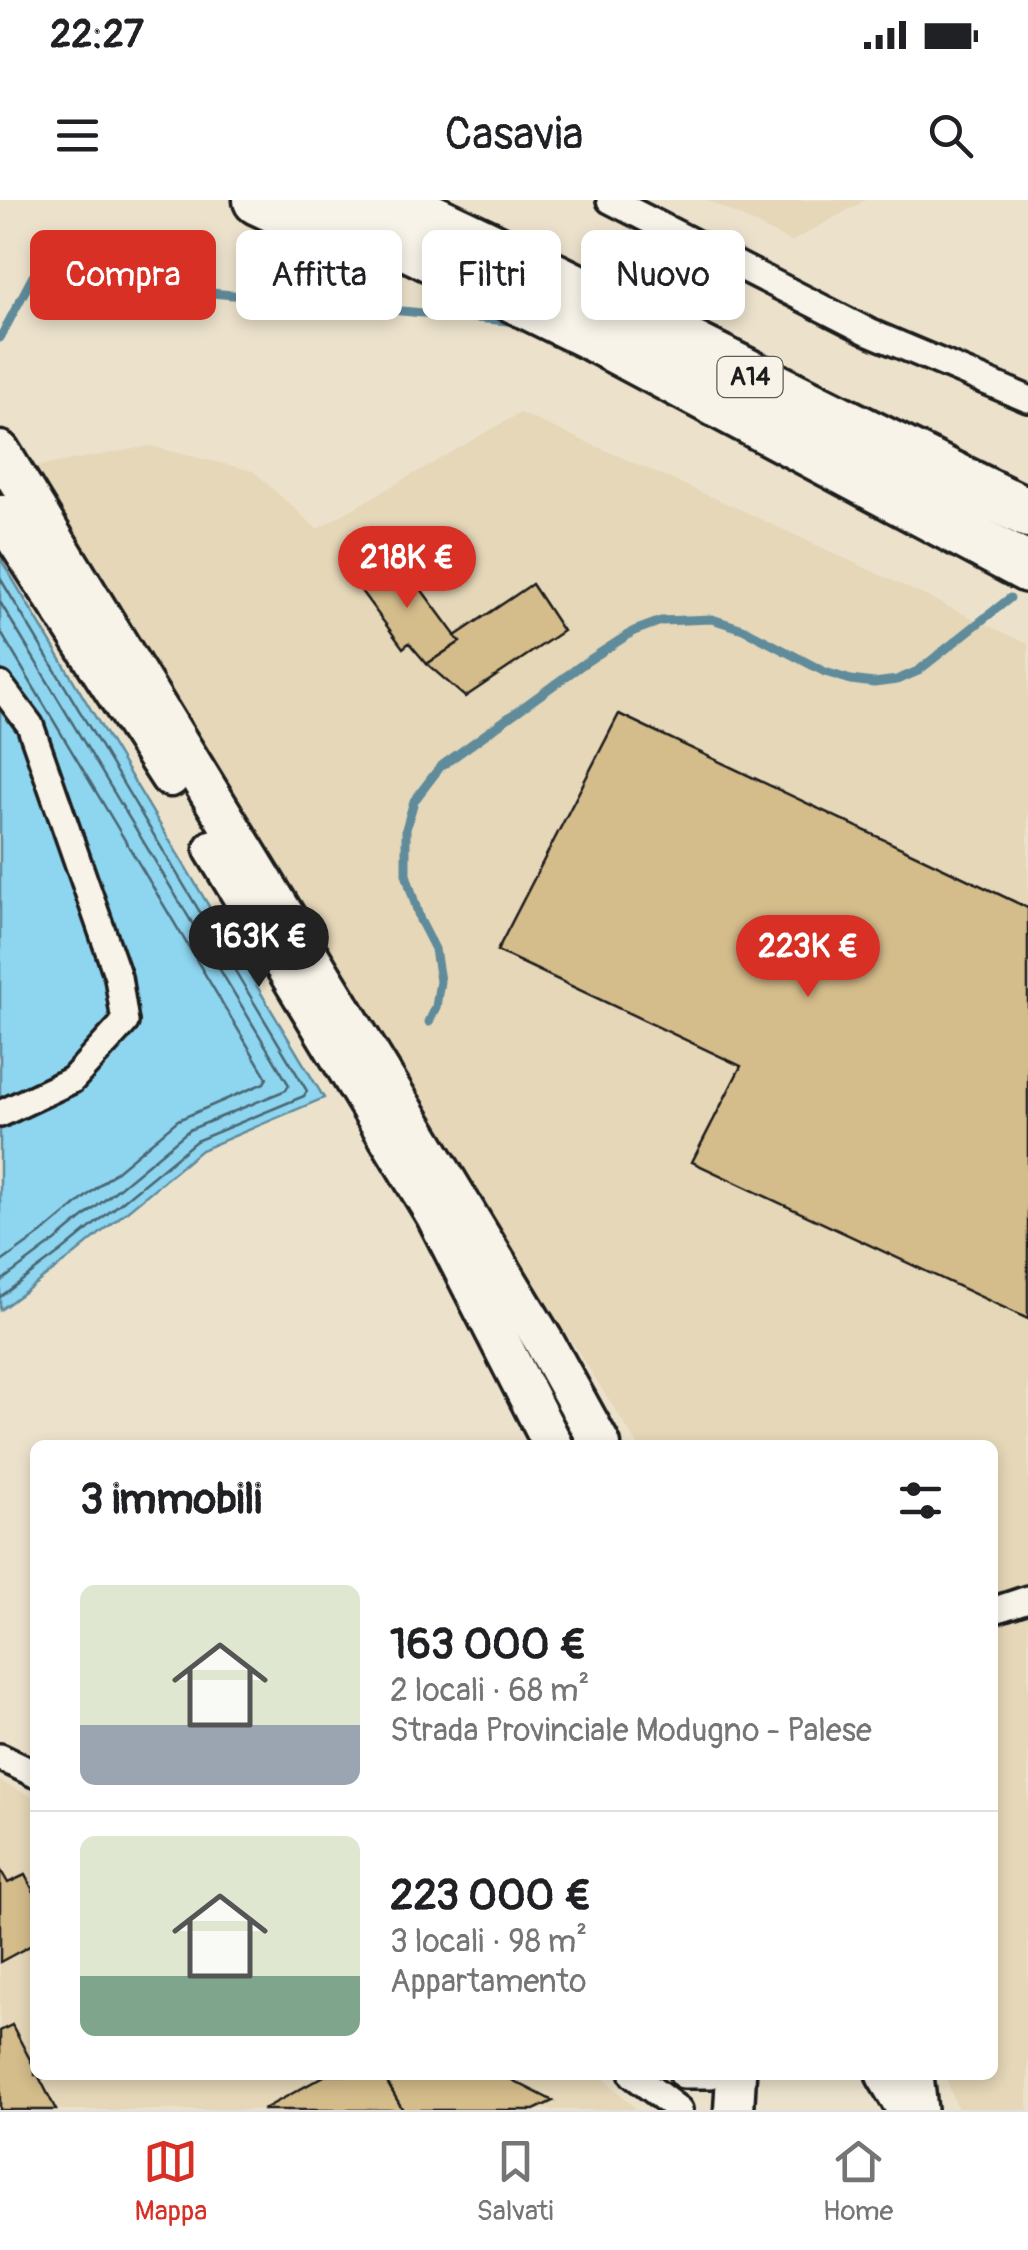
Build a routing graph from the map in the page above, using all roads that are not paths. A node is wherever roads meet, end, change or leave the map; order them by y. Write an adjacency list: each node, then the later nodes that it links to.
1 (258, 200): 9 (highway, A14)
2 (314, 200): 8 (highway, A14)
3 (391, 200): 6 (highway, A14)
4 (410, 200): 7 (highway, A14)
5 (610, 200): 12 (street)
6 (456, 230)
7 (460, 230)
8 (422, 256)
9 (422, 276)
10 (561, 282): 14 (highway, A14)
11 (550, 320): 16 (highway, A14)
12 (1028, 399)
13 (0, 450): 20 (main road)
14 (1028, 513)
15 (0, 514): 19 (main road)
16 (1028, 568)
17 (0, 685): 18 (street)
18 (0, 1114)
19 (550, 1440)
20 (598, 1440)
21 (1028, 1599): 22 (street)
22 (998, 1609)
23 (0, 1757): 24 (street)
24 (30, 1772)
25 (640, 2080): 29 (street)
26 (736, 2080): 30 (main road)
27 (889, 2080): 31 (main road)
28 (921, 2080): 32 (street)
29 (679, 2110)
30 (734, 2110)
31 (907, 2110)
32 (924, 2110)

